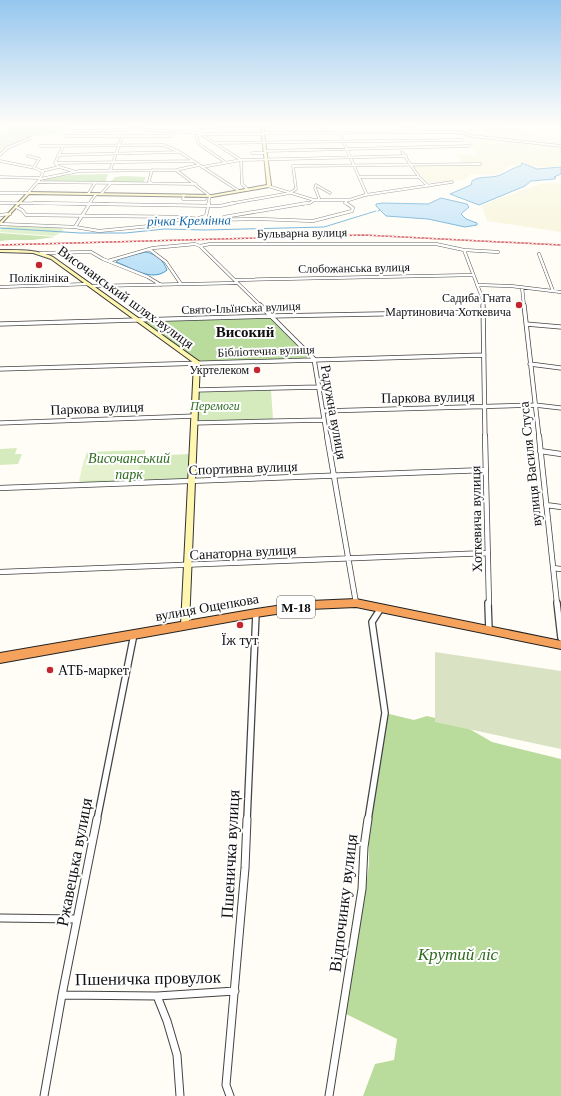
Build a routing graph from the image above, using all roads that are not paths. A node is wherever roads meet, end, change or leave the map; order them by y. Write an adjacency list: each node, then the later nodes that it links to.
1 (51, 176): 10 (street)
2 (150, 176): 16 (street)
3 (185, 176): 17 (street)
4 (216, 176): 21 (street)
5 (242, 176): 20 (street)
6 (268, 176): 18 (street)
7 (294, 176): 25 (street)
8 (0, 177): 10 (street)
9 (419, 177): 11 (street); 19 (street)
10 (40, 178): 12 (street)
11 (359, 178): 30 (street)
12 (38, 182): 14 (street); 24 (street)
13 (452, 182): 19 (street)
14 (95, 183): 15 (street); 26 (street)
15 (111, 183): 16 (street); 28 (street)
16 (153, 184): 17 (street)
17 (196, 184): 31 (street)
18 (268, 186): 20 (street); 25 (street)
19 (428, 186): 30 (street)
20 (248, 190): 21 (street)
21 (239, 191): 31 (street)
22 (330, 192): 34 (street)
23 (0, 193): 24 (street)
24 (28, 193): 26 (street); 37 (street)
25 (290, 193): 33 (street); 39 (street)
26 (88, 194): 27 (street)
27 (96, 194): 28 (street); 38 (street)
28 (101, 194): 29 (street)
29 (184, 195): 31 (street); 32 (street)
30 (367, 195): 35 (street)
31 (210, 196): 39 (street)
32 (205, 199)
33 (314, 200): 34 (street); 45 (street)
34 (318, 200): 35 (street)
35 (349, 200): 45 (street)
36 (0, 203): 37 (street)
37 (19, 204): 38 (street); 40 (street)
38 (90, 204): 39 (street); 43 (street)
39 (208, 206): 44 (street)
40 (16, 207): 42 (street); 43 (street)
41 (0, 214): 42 (street)
42 (10, 214): 46 (street)
43 (83, 216): 44 (street); 47 (street)
44 (205, 218): 45 (street); 47 (street)
45 (214, 220)
46 (0, 224): 47 (street)
47 (75, 227)
48 (200, 246): 49 (street, Бульварна вулиця); 50 (street, Бульварна вулиця); 57 (street, Радужна вулиця)
49 (149, 249): 55 (street, Бульварна вулиця); 58 (street)
50 (464, 250): 52 (street, Бульварна вулиця); 56 (street, Хоткевича вулиця)
51 (0, 251): 53 (street)
52 (498, 252)
53 (41, 253): 55 (street); 59 (street, Височанський шлях вулиця)
54 (539, 254): 64 (street)
55 (108, 261): 60 (street)
56 (473, 275): 57 (street, Слобожанська вулиця); 61 (street, Хоткевича вулиця)
57 (236, 282): 58 (street, Слобожанська вулиця); 67 (street, Радужна вулиця)
58 (181, 284): 60 (street, Слобожанська вулиця)
59 (91, 285): 60 (street, Слобожанська вулиця); 62 (street, Слобожанська вулиця); 68 (street, Височанський шлях вулиця)
60 (162, 285)
61 (477, 285): 63 (street); 66 (street, Хоткевича вулиця)
62 (0, 287)
63 (522, 288): 64 (street); 70 (street, вулиця Василя Стуса)
64 (553, 291): 65 (street)
65 (561, 292)
66 (483, 312): 67 (street, Свято-Ільїнська вулиця); 72 (street, Хоткевича вулиця)
67 (271, 316): 68 (street, Свято-Ільїнська вулиця); 73 (street, Радужна вулиця)
68 (139, 320): 69 (street, Свято-Ільїнська вулиця); 74 (street, Височанський шлях вулиця)
69 (0, 324)
70 (526, 324): 71 (street); 75 (street, вулиця Василя Стуса)
71 (561, 327)
72 (484, 354): 73 (street, Бібліотечна вулиця); 81 (street, Хоткевича вулиця)
73 (314, 359): 74 (street, Бібліотечна вулиця); 78 (street, Радужна вулиця)
74 (197, 362): 77 (street, Бібліотечна вулиця); 79 (street, Височанський шлях вулиця)
75 (530, 364): 76 (street); 80 (street, вулиця Василя Стуса)
76 (561, 368)
77 (0, 369)
78 (318, 387): 79 (street); 83 (street, Радужна вулиця)
79 (196, 390): 84 (street, Височанський шлях вулиця)
80 (535, 404): 81 (street, Паркова вулиця); 82 (street, Паркова вулиця); 88 (street, вулиця Василя Стуса)
81 (485, 407): 83 (street, Паркова вулиця); 90 (street, Хоткевича вулиця)
82 (561, 408)
83 (323, 411): 85 (street, Радужна вулиця)
84 (195, 416): 86 (street, Паркова вулиця); 87 (street, Височанський шлях вулиця)
85 (324, 420): 87 (street); 91 (street, Радужна вулиця)
86 (0, 423)
87 (194, 423): 92 (street, Височанський шлях вулиця)
88 (540, 451): 89 (street); 94 (street, вулиця Василя Стуса)
89 (561, 454)
90 (486, 470): 91 (street, Спортивна вулиця); 96 (street, Хоткевича вулиця)
91 (334, 476): 92 (street, Спортивна вулиця); 97 (street, Радужна вулиця)
92 (192, 481): 93 (street, Спортивна вулиця); 98 (street, Височанський шлях вулиця)
93 (0, 488)
94 (546, 505): 95 (street); 99 (street, вулиця Василя Стуса)
95 (561, 507)
96 (488, 553): 97 (street, Санаторна вулиця); 106 (street, Хоткевича вулиця)
97 (348, 558): 98 (street, Санаторна вулиця); 102 (street, Радужна вулиця)
98 (187, 565): 101 (street, Санаторна вулиця); 105 (street, Височанський шлях вулиця)
99 (553, 568): 100 (street); 108 (street, вулиця Василя Стуса)
100 (561, 569)
101 (0, 572)
102 (356, 603): 103 (highway, вулиця Ощепкова / М-18); 104 (highway, вулиця Ощепкова / М-18)
103 (381, 607): 106 (highway, вулиця Ощепкова / М-18); 119 (street, Відпочинку вулиця)
104 (256, 613): 105 (highway, вулиця Ощепкова / М-18); 113 (street, Пшеничка вулиця)
105 (185, 625): 107 (highway, вулиця Ощепкова / М-18)
106 (489, 631): 109 (highway, вулиця Ощепкова / М-18)
107 (134, 634): 110 (highway, вулиця Ощепкова / М-18); 112 (street, Ржавецька вулиця)
108 (561, 638)
109 (561, 645)
110 (0, 658)
111 (0, 918): 112 (street)
112 (77, 919): 114 (street, Ржавецька вулиця)
113 (234, 991): 115 (street, Пшеничка провулок); 118 (street, Пшеничка вулиця)
114 (62, 995): 115 (street, Пшеничка провулок); 116 (street, Ржавецька вулиця)
115 (157, 996): 117 (street)
116 (44, 1096)
117 (180, 1096)
118 (230, 1096)
119 (329, 1096)

